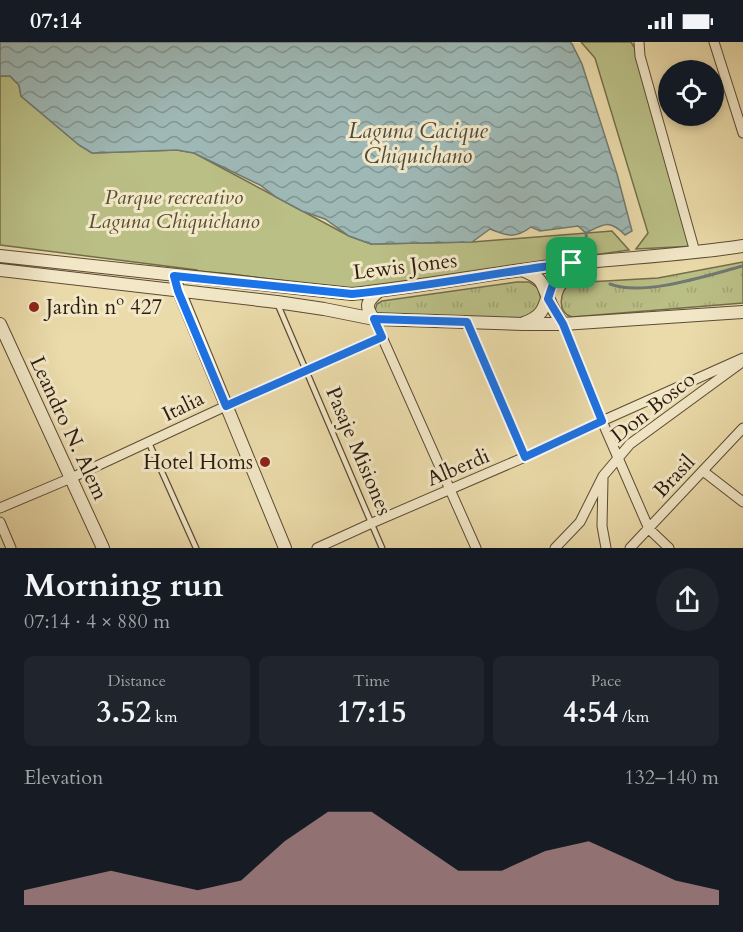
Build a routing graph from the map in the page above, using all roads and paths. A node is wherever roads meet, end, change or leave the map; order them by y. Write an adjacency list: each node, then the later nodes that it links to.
1 (631, 42): 4 (street)
2 (639, 42): 4 (street)
3 (714, 42): 5 (street)
4 (640, 56): 7 (street)
5 (743, 133)
6 (743, 246): 7 (street, Lewis Jones)
7 (695, 252): 9 (street, Lewis Jones)
8 (0, 256): 12 (street, Lewis Jones)
9 (572, 263): 10 (street, Lewis Jones); 15 (street)
10 (521, 269): 14 (street, Lewis Jones); 15 (street)
11 (0, 270): 13 (street, Lewis Jones)
12 (174, 276): 13 (street); 14 (street, Lewis Jones)
13 (178, 291): 16 (street, Lewis Jones); 26 (street)
14 (379, 291): 18 (street)
15 (548, 299): 21 (street); 22 (street)
16 (277, 302): 18 (street, Lewis Jones); 25 (lane, Pasaje Misiones)
17 (743, 312): 22 (street, Lewis Jones)
18 (374, 319): 19 (street, Lewis Jones); 23 (street)
19 (467, 322): 21 (street, Lewis Jones); 30 (lane)
20 (0, 324): 34 (street, Leandro N. Alem)
21 (523, 324): 22 (street, Lewis Jones)
22 (563, 324): 27 (street)
23 (382, 337): 25 (street, Italia); 35 (street)
24 (743, 359): 27 (street, Alberdi); 31 (street, Don Bosco)
25 (306, 370): 26 (street, Italia); 40 (lane, Pasaje Misiones)
26 (226, 406): 29 (street, Italia); 46 (street)
27 (602, 421): 30 (street, Alberdi); 31 (street)
28 (743, 429): 32 (street, Brasil)
29 (149, 443): 34 (street, Italia); 45 (lane)
30 (525, 457): 35 (street, Alberdi)
31 (618, 457): 33 (street, Don Bosco); 42 (street)
32 (703, 471): 36 (street); 42 (street, Brasil)
33 (603, 476): 39 (street, Don Bosco); 41 (street)
34 (71, 478): 37 (street, Italia); 44 (street, Leandro N. Alem)
35 (451, 490): 40 (street, Alberdi); 49 (street)
36 (743, 502)
37 (0, 508)
38 (0, 522): 43 (street)
39 (580, 522): 41 (street); 50 (street, Don Bosco)
40 (372, 523): 47 (street, Alberdi); 48 (lane, Pasaje Misiones)
41 (602, 526): 51 (street)
42 (649, 529): 52 (street, Brasil); 53 (street)
43 (11, 548)
44 (103, 548)
45 (196, 548)
46 (285, 548)
47 (317, 548)
48 (382, 548)
49 (476, 548)
50 (555, 548)
51 (606, 548)
52 (630, 548)
53 (669, 548)

